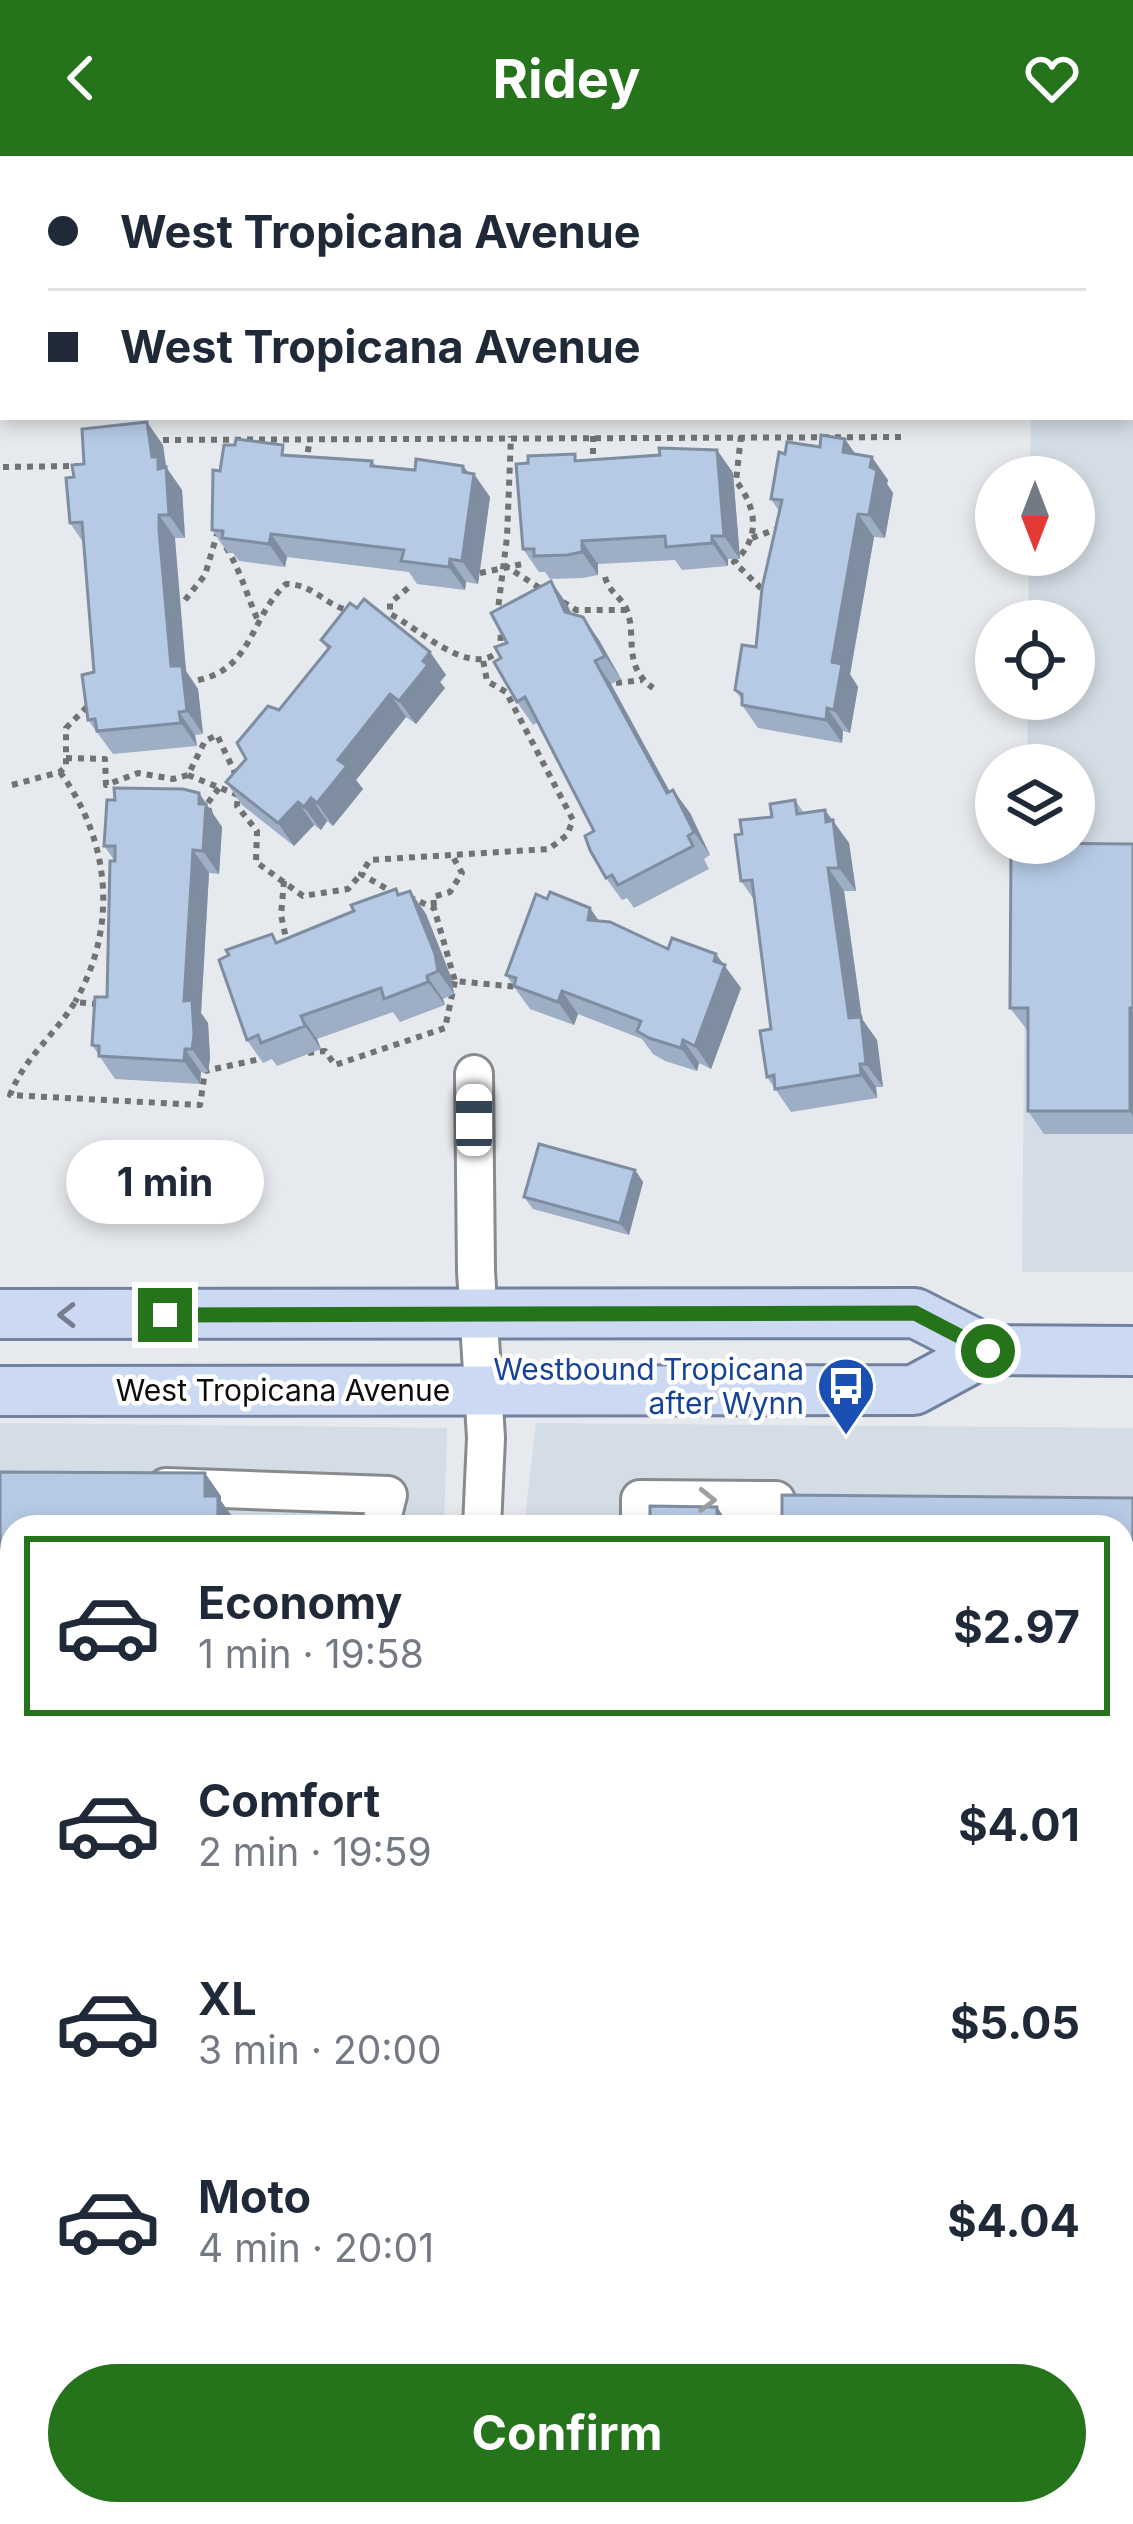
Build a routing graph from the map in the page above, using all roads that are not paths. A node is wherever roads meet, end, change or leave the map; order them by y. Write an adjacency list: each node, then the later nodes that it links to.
1 (474, 1074): 3 (street)
2 (0, 1314): 3 (main road, West Tropicana Avenue, one-way to 2)
3 (478, 1316): 4 (main road, West Tropicana Avenue); 6 (street)
4 (988, 1351): 5 (main road, West Tropicana Avenue); 6 (main road, West Tropicana Avenue)
5 (1133, 1351)
6 (484, 1389): 7 (main road, West Tropicana Avenue); 12 (street)
7 (0, 1391)
8 (137, 1486): 11 (street)
9 (824, 1500): 10 (street)
10 (776, 1514): 13 (street, one-way to 10)
11 (383, 1515)
12 (482, 1515)
13 (640, 1515)

